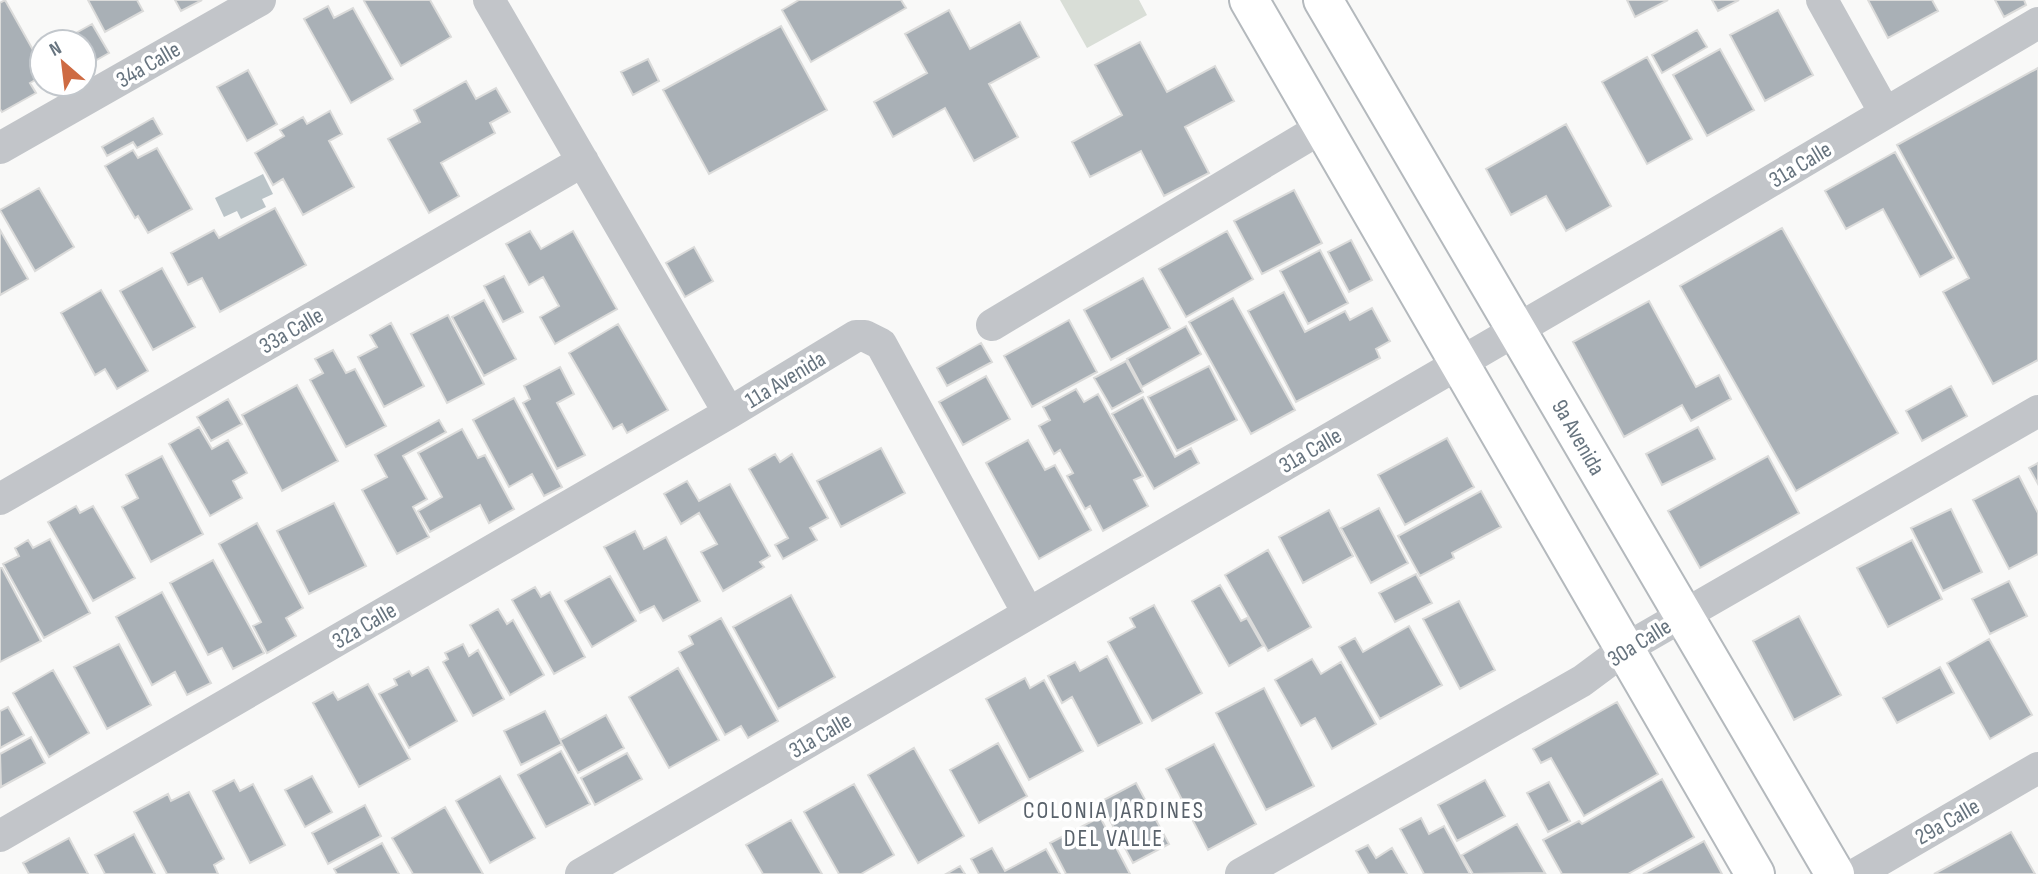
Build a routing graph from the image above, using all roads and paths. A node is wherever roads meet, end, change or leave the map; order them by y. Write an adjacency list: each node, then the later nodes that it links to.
1 (260, 0): 9 (street, 34a Calle)
2 (489, 0): 10 (street, 11a Avenida)
3 (1250, 0): 8 (street)
4 (1323, 0): 12 (street, 9a Avenida)
5 (1822, 0): 7 (street)
6 (2038, 23): 7 (street, 31a Calle)
7 (1885, 113): 12 (street, 31a Calle)
8 (1323, 127): 11 (street); 13 (street)
9 (0, 148)
10 (583, 161): 15 (street, 11a Avenida); 16 (street, 33a Calle)
11 (992, 325)
12 (1517, 330): 13 (street, 31a Calle); 18 (street, 9a Avenida)
13 (1460, 363): 17 (street, 31a Calle); 19 (street)
14 (2038, 411): 18 (street, 30a Calle)
15 (729, 413): 17 (street, 11a Avenida); 21 (street, 32a Calle)
16 (0, 499)
17 (1028, 613): 22 (street, 31a Calle)
18 (1684, 615): 19 (street, 30a Calle); 25 (street, 9a Avenida)
19 (1625, 649): 23 (street, 30a Calle); 24 (street)
20 (2038, 768): 26 (street, 29a Calle)
21 (0, 836)
22 (581, 874)
23 (1241, 874)
24 (1755, 874)
25 (1835, 874)
26 (1856, 874)

